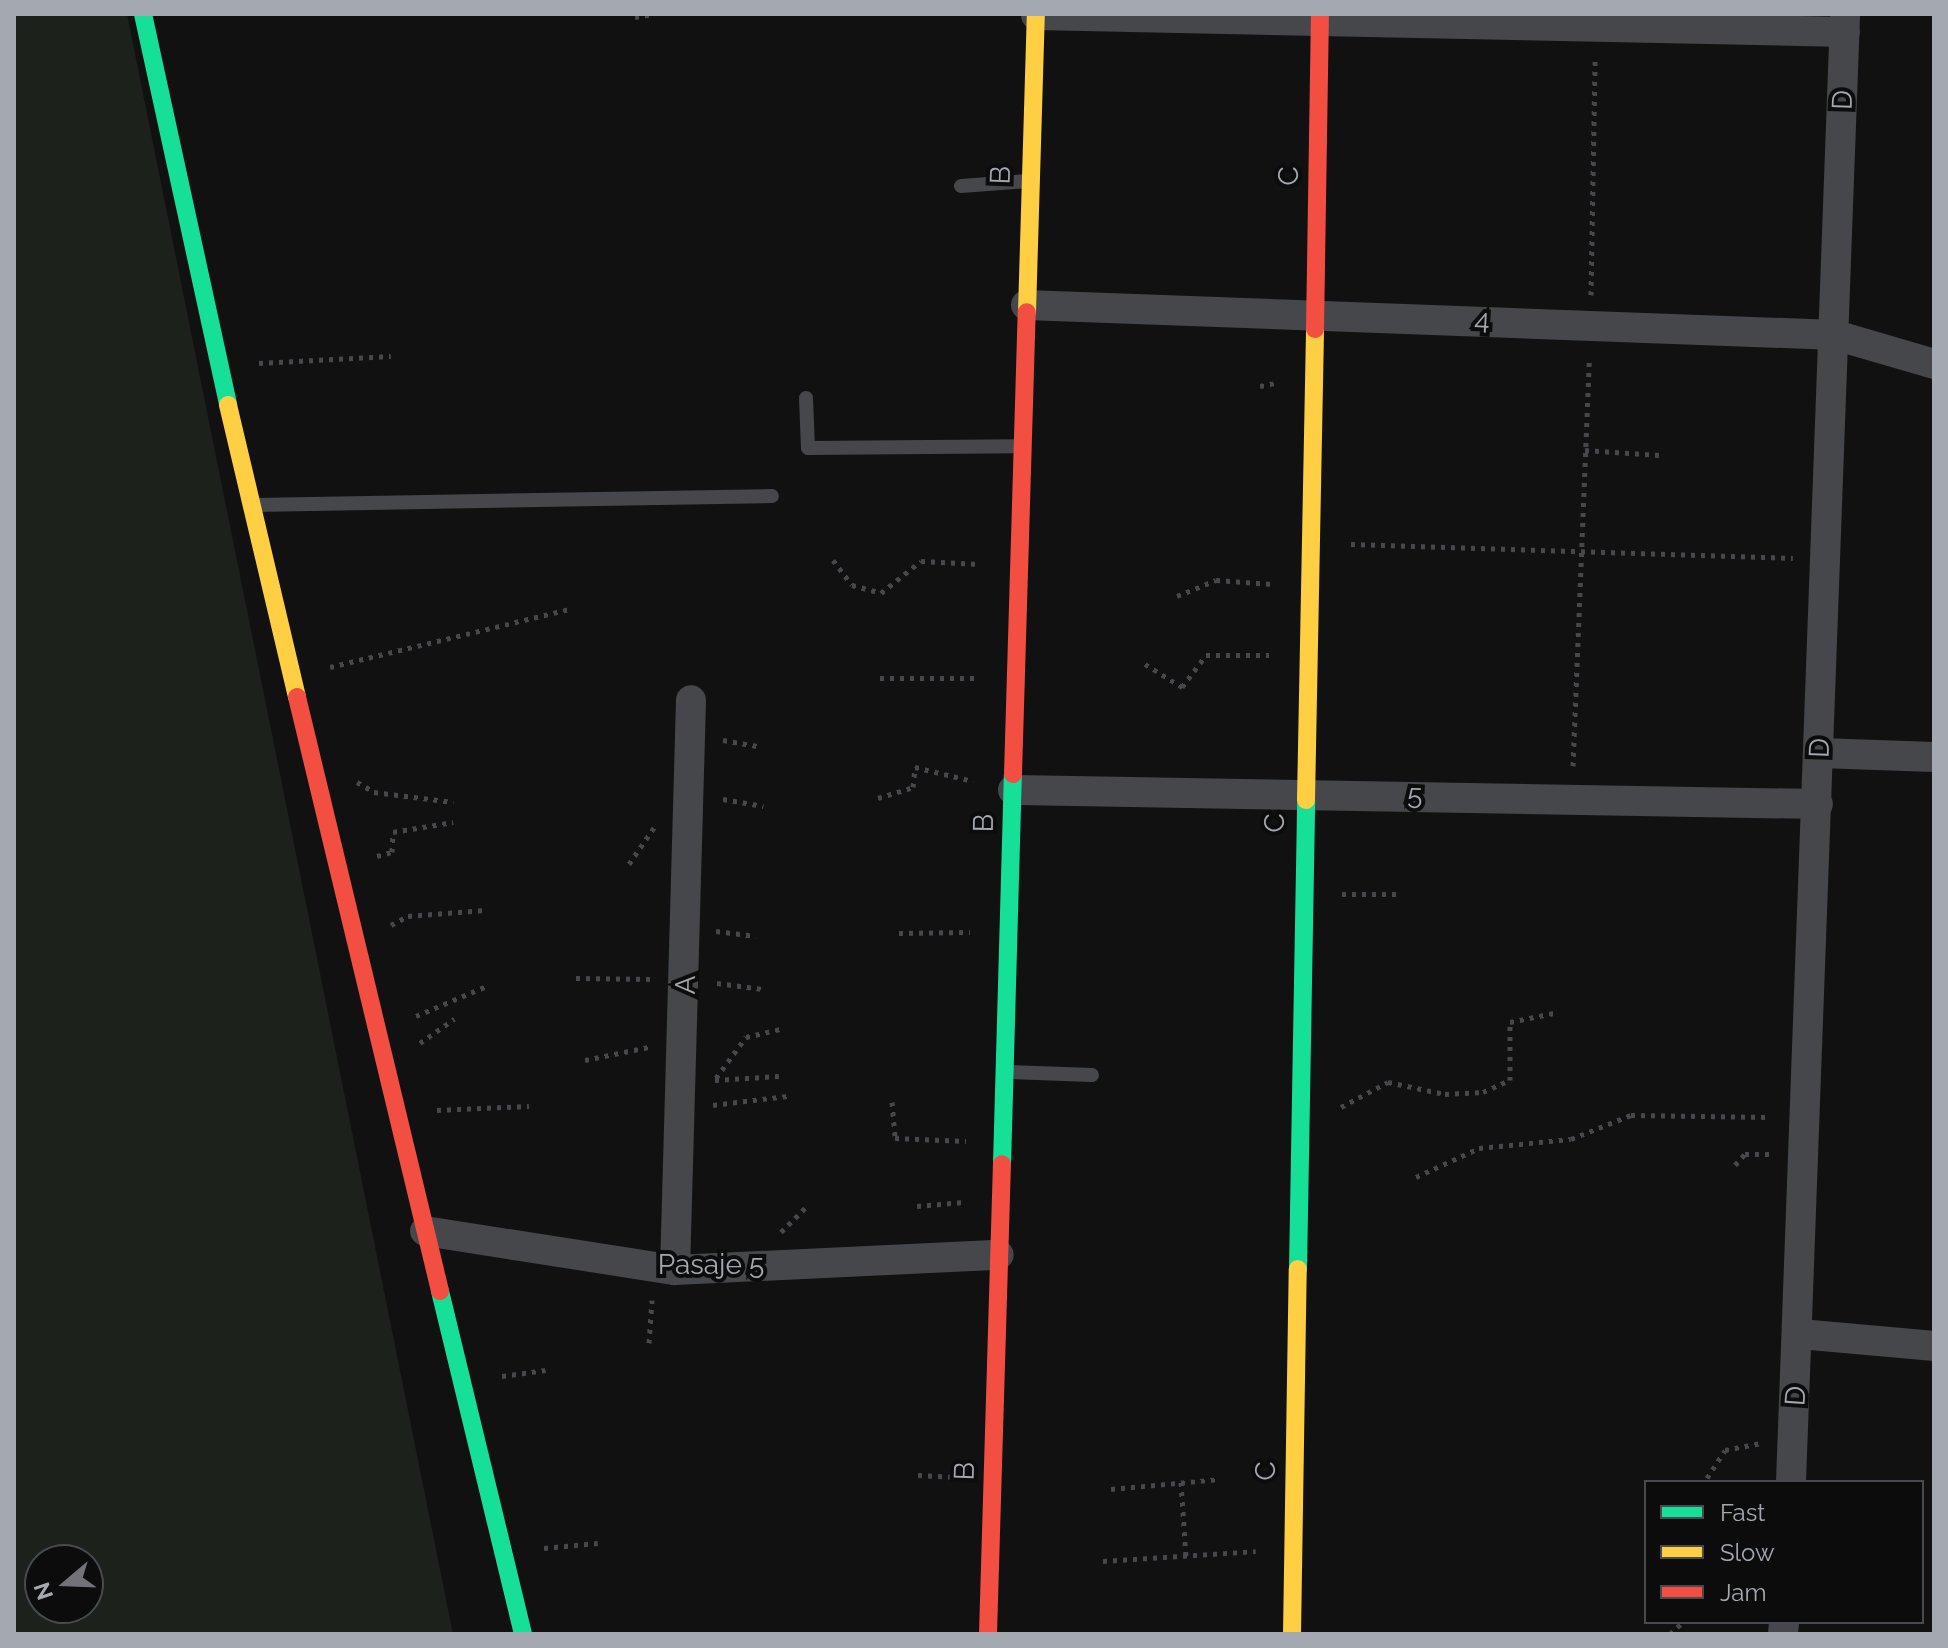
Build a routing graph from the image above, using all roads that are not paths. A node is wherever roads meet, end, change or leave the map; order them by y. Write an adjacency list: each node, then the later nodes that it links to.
1 (143, 14): 14 (street)
2 (1036, 15): 3 (street); 5 (street, B)
3 (1320, 16): 4 (street); 8 (street, C)
4 (1845, 23): 9 (street, D)
5 (1028, 181): 6 (lane); 7 (street, B)
6 (961, 186)
7 (1026, 305): 8 (street, 4); 12 (street, B)
8 (1314, 312): 9 (street, 4); 19 (street, C)
9 (1835, 335): 10 (street, 4); 16 (street, D)
10 (1934, 364)
11 (806, 398): 12 (lane)
12 (1021, 446): 18 (street, B)
13 (772, 496): 14 (lane)
14 (250, 505): 23 (street)
15 (691, 700): 25 (street, A)
16 (1820, 753): 17 (street); 20 (street, D)
17 (1934, 757)
18 (1013, 790): 19 (street, 5); 21 (street, B)
19 (1303, 792): 20 (street, 5); 31 (street, C)
20 (1818, 804): 26 (street, D)
21 (1005, 1072): 22 (lane); 24 (street, B)
22 (1092, 1075)
23 (425, 1231): 25 (street, Pasaje 5); 29 (street)
24 (999, 1255): 25 (street, Pasaje 5); 30 (street, B)
25 (675, 1270)
26 (1800, 1334): 27 (street); 28 (street, D)
27 (1934, 1346)
28 (1791, 1480)
29 (523, 1634)
30 (988, 1634)
31 (1292, 1634)

